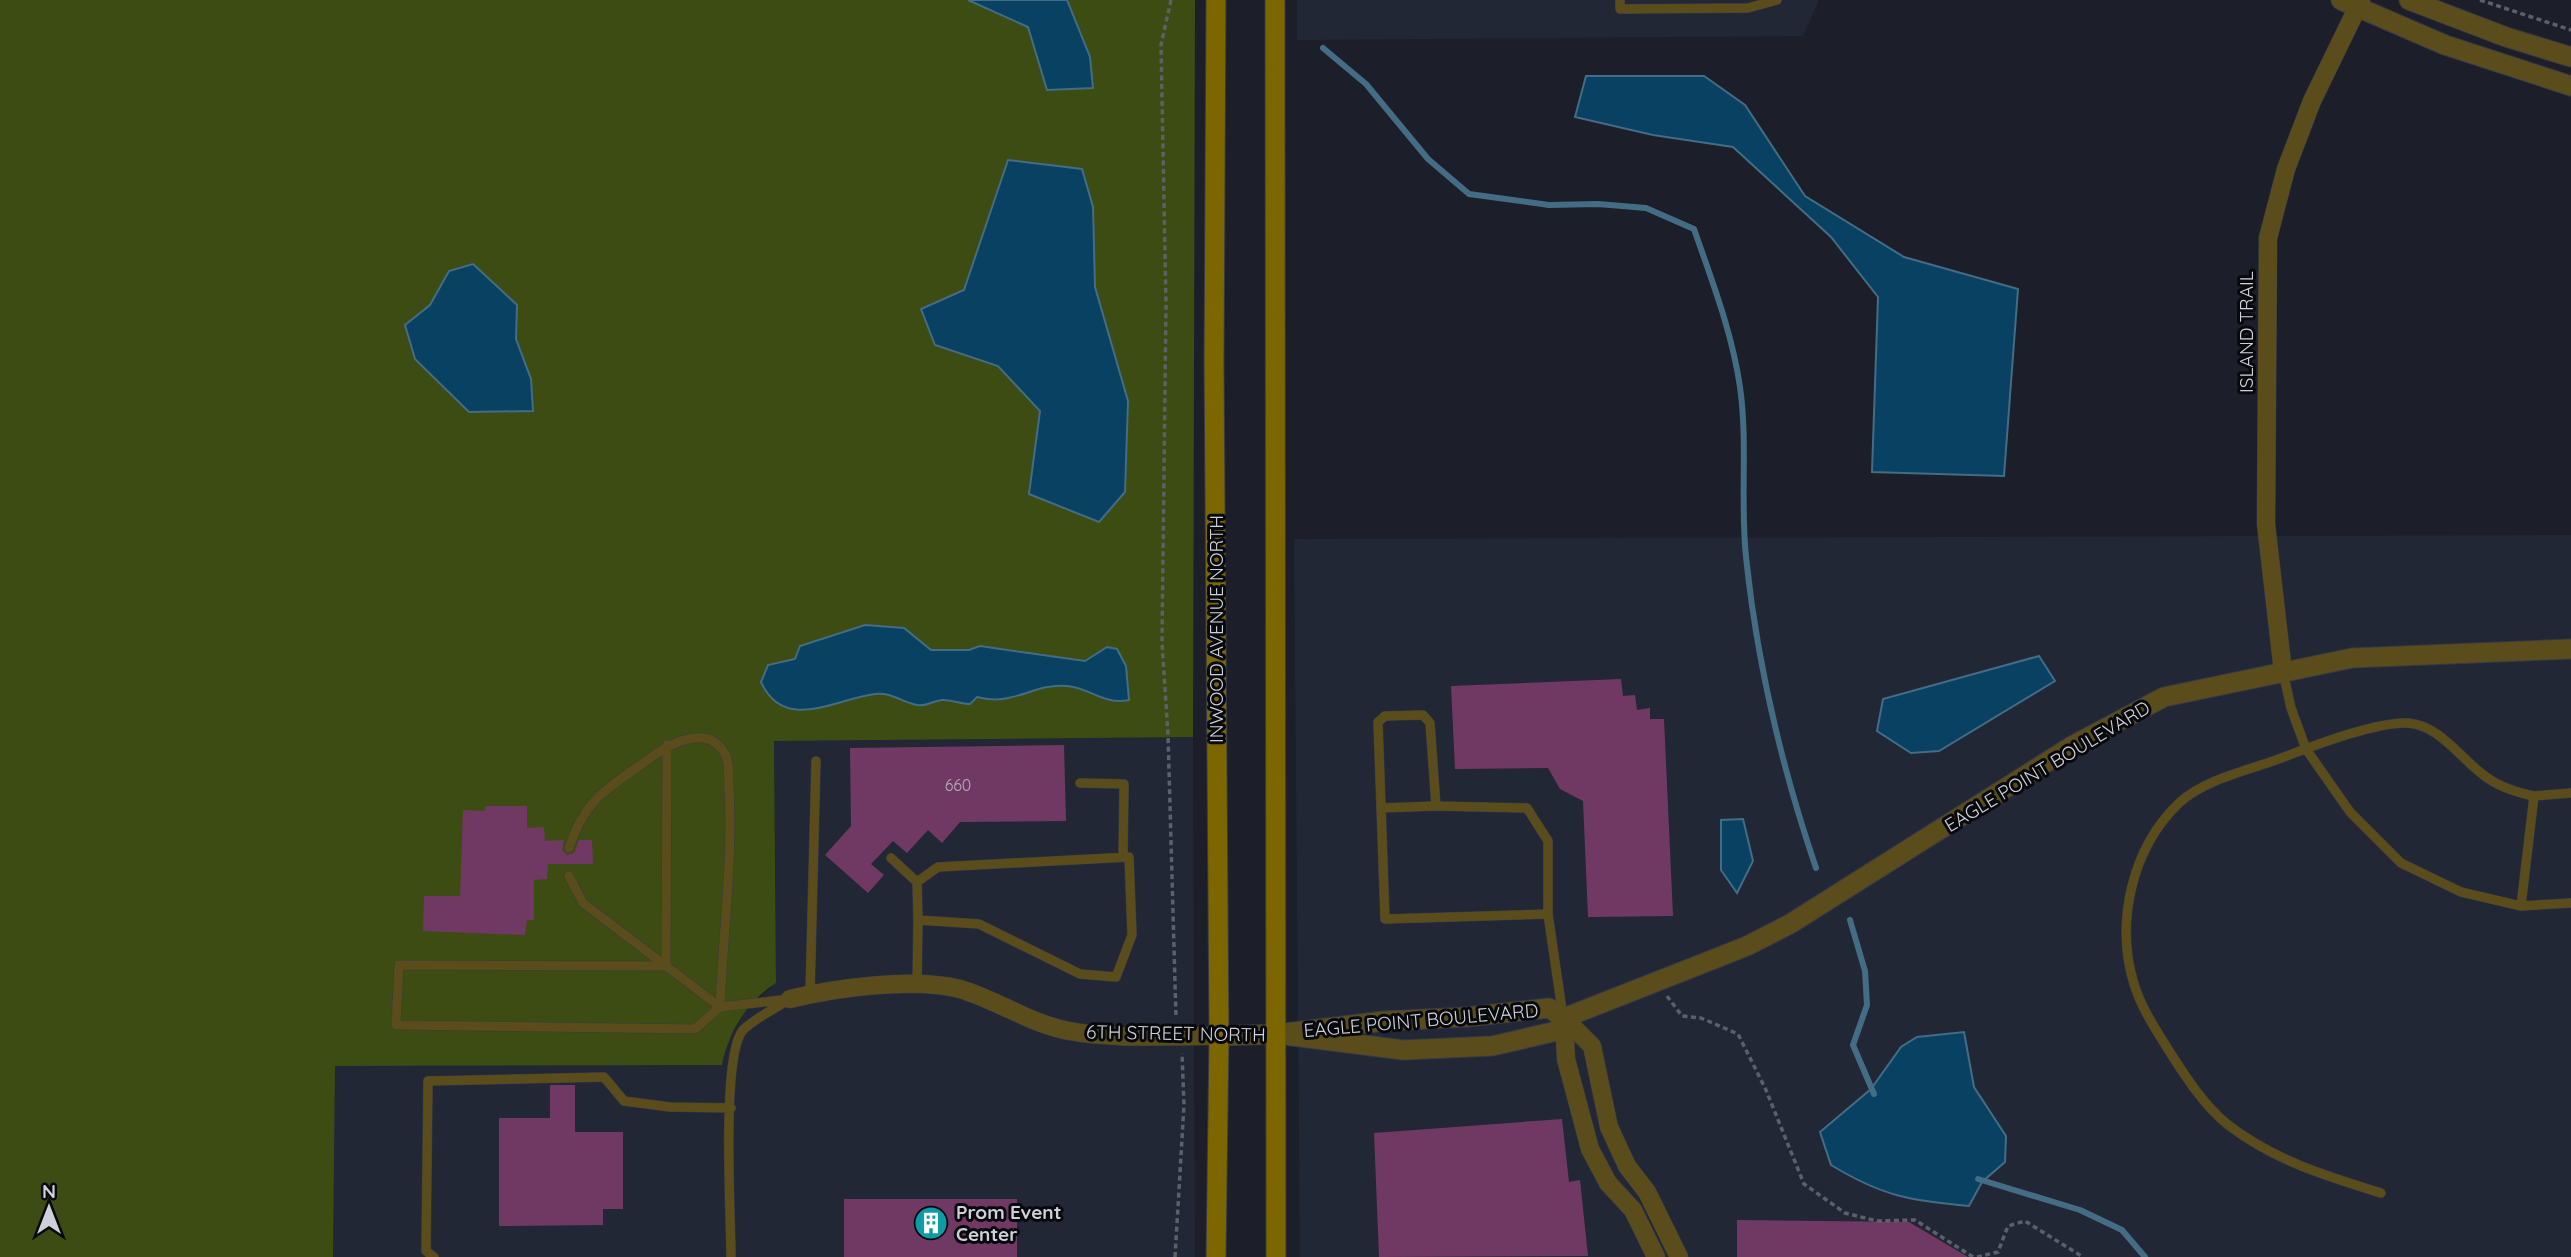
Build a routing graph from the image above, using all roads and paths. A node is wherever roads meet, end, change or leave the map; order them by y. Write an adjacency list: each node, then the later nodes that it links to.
1 (1171, 0): 37 (path)
2 (1216, 0): 40 (main road, INWOOD AVENUE NORTH)
3 (1275, 0): 39 (main road)
4 (1620, 0): 5 (lane)
5 (1777, 0)
6 (2409, 0): 10 (street)
7 (2480, 0): 9 (path)
8 (2353, 2): 11 (street); 13 (street, ISLAND TRAIL)
9 (2571, 30)
10 (2571, 57)
11 (2571, 86)
12 (2571, 649): 13 (street, EAGLE POINT BOULEVARD)
13 (2283, 672): 15 (lane); 32 (street, EAGLE POINT BOULEVARD)
14 (667, 745): 22 (lane); 31 (lane); 36 (lane)
15 (2306, 749): 19 (lane); 28 (lane); 43 (lane)
16 (816, 761): 34 (lane)
17 (1080, 783): 23 (lane)
18 (2571, 793): 19 (lane)
19 (2534, 796): 28 (lane)
20 (1436, 806): 21 (lane); 21 (lane); 29 (lane)
21 (1381, 808): 29 (lane)
22 (569, 848)
23 (1123, 857): 26 (lane); 30 (lane)
24 (891, 858): 26 (lane)
25 (569, 876): 31 (lane)
26 (917, 882): 30 (lane)
27 (2571, 903): 28 (lane)
28 (2521, 906)
29 (1548, 914): 38 (lane)
30 (918, 919): 33 (lane)
31 (666, 966): 36 (lane); 36 (lane)
32 (1659, 981): 38 (street, EAGLE POINT BOULEVARD); 51 (path)
33 (917, 985): 34 (street, 6TH STREET NORTH); 40 (street, 6TH STREET NORTH)
34 (810, 994): 35 (street, 6TH STREET NORTH)
35 (790, 999): 36 (lane); 42 (lane)
36 (720, 1007)
37 (1174, 1008)
38 (1563, 1018): 39 (street, EAGLE POINT BOULEVARD); 39 (street, EAGLE POINT BOULEVARD); 49 (street); 50 (street)
39 (1278, 1034): 40 (street, 6TH STREET NORTH); 48 (main road)
40 (1219, 1036): 47 (main road, INWOOD AVENUE NORTH)
41 (1183, 1065): 46 (path)
42 (731, 1108): 44 (lane); 45 (lane)
43 (2381, 1193)
44 (435, 1257)
45 (731, 1257)
46 (1175, 1257)
47 (1216, 1257)
48 (1276, 1257)
49 (1656, 1257)
50 (1679, 1257)
51 (1975, 1257): 52 (path)
52 (2083, 1257)

